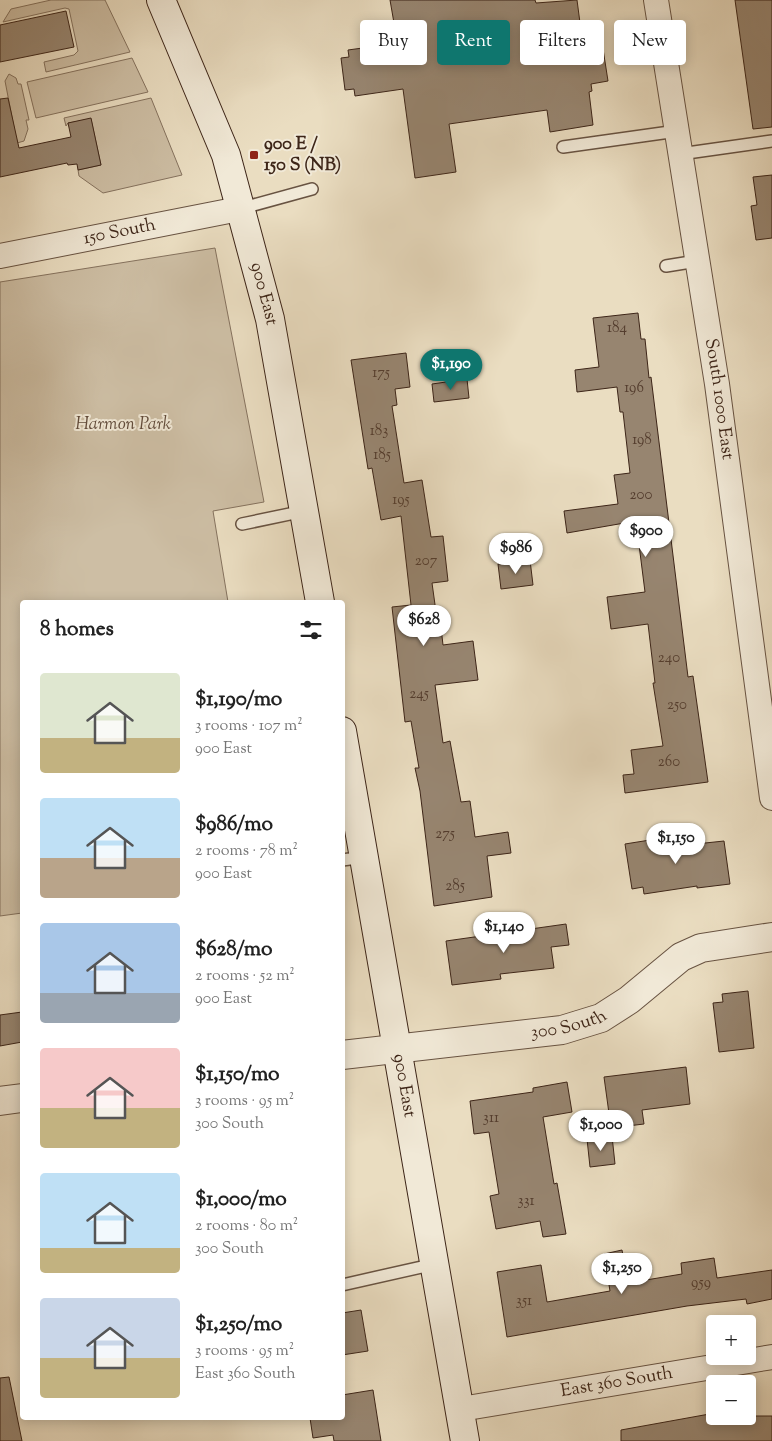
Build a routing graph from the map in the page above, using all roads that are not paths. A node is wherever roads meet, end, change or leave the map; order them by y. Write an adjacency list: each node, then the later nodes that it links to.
1 (161, 0): 7 (main road, 900 East)
2 (656, 0): 4 (street, South 1000 East)
3 (772, 141): 4 (lane)
4 (678, 143): 5 (lane); 9 (street, South 1000 East)
5 (563, 148)
6 (312, 189): 7 (lane)
7 (239, 209): 8 (street, 150 South); 11 (main road, 900 East)
8 (0, 256)
9 (697, 261): 10 (lane); 15 (street, South 1000 East)
10 (666, 266)
11 (304, 512): 12 (lane); 13 (main road, 900 East)
12 (242, 524)
13 (320, 600)
14 (345, 763): 16 (main road, 900 East)
15 (772, 798)
16 (354, 859): 18 (main road, 900 East)
17 (772, 937): 18 (main road, 300 South)
18 (397, 1048): 19 (main road, 300 South); 22 (main road, 900 East)
19 (345, 1055)
20 (20, 1098): 21 (main road)
21 (0, 1101)
22 (435, 1264): 23 (lane); 25 (main road, 900 East)
23 (345, 1284)
24 (772, 1357): 25 (street, East 360 South)
25 (461, 1409): 26 (main road, 900 East)
26 (465, 1441)

